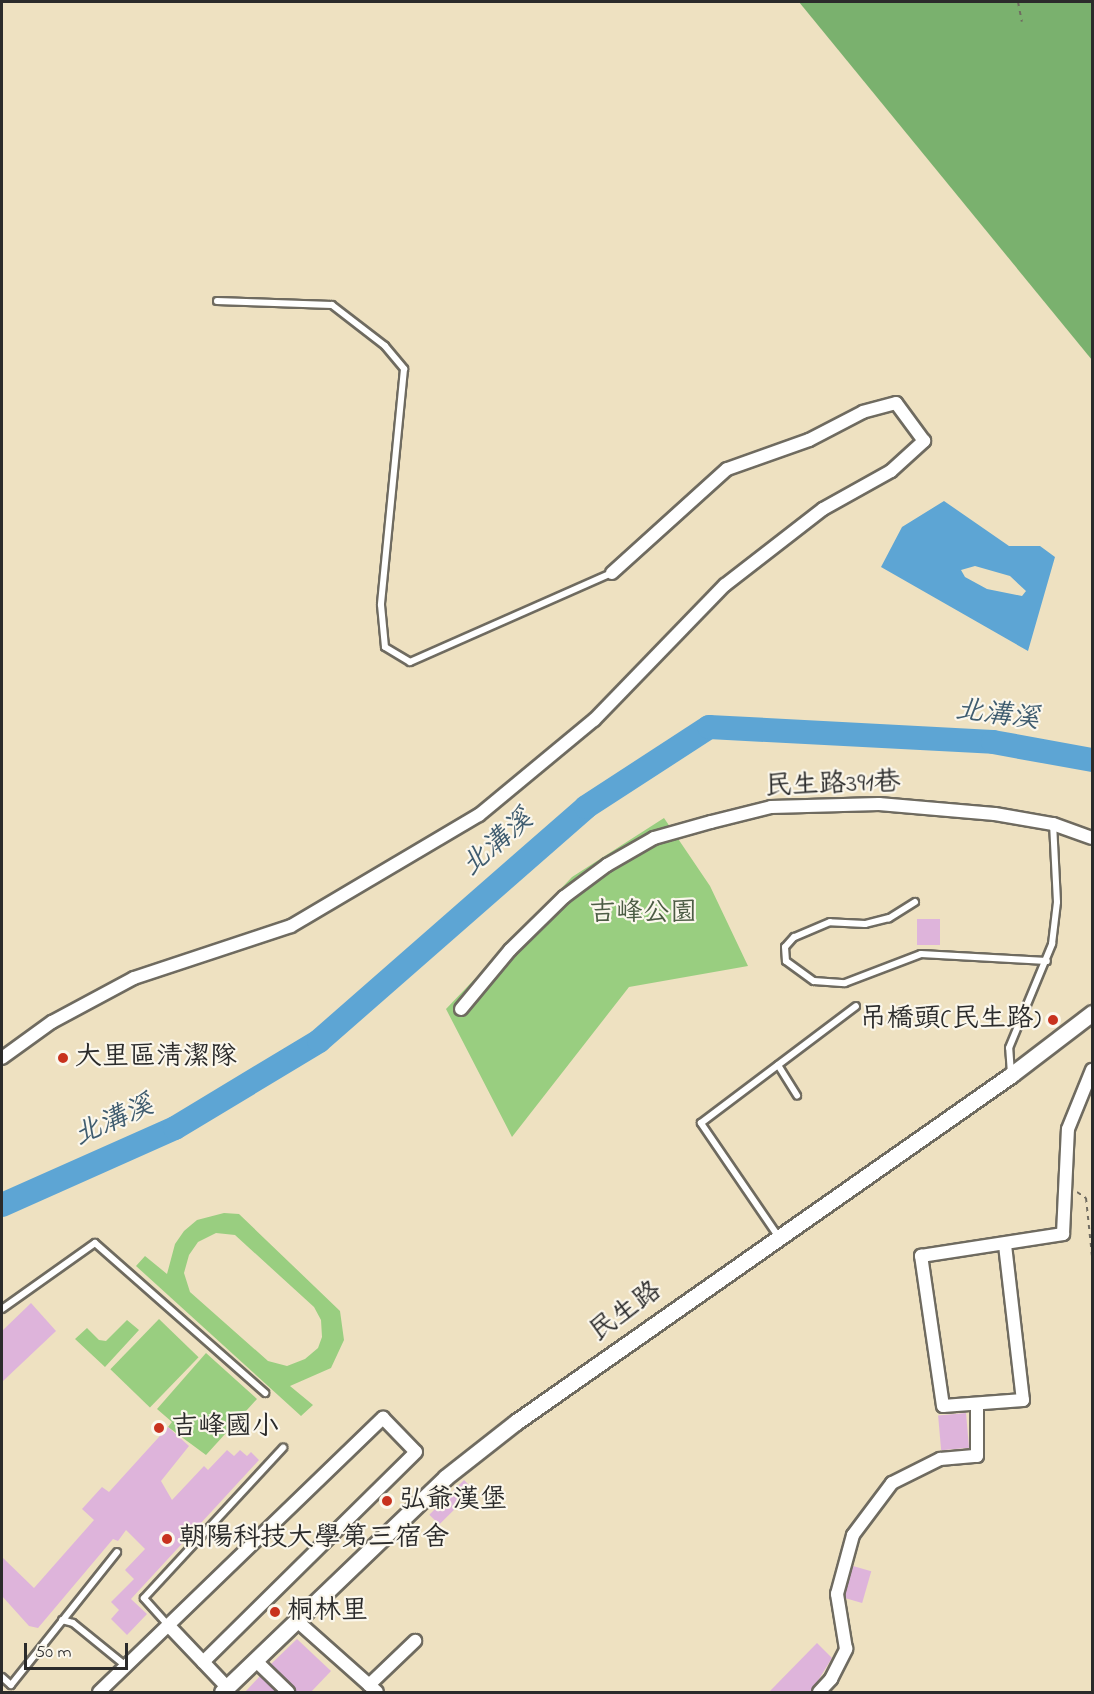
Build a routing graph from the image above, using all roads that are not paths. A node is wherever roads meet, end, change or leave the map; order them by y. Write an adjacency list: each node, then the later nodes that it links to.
1 (217, 301): 2 (lane)
2 (612, 573): 10 (street)
3 (1053, 824): 4 (street, 民生路391巷); 6 (lane); 8 (street, 民生路391巷)
4 (1092, 837)
5 (915, 902): 6 (lane)
6 (1047, 961): 13 (lane)
7 (856, 1006): 11 (lane)
8 (461, 1009)
9 (1092, 1013): 13 (street, 民生路)
10 (2, 1058)
11 (778, 1065): 14 (lane); 15 (lane)
12 (1092, 1070): 16 (street)
13 (1011, 1075): 15 (street, 民生路)
14 (797, 1096)
15 (778, 1237): 23 (street, 民生路)
16 (1005, 1245): 19 (street); 19 (street)
17 (2, 1309): 18 (lane)
18 (266, 1393)
19 (977, 1404): 34 (street)
20 (283, 1448): 24 (lane)
21 (117, 1552): 22 (lane)
22 (62, 1620): 28 (lane); 29 (lane)
23 (296, 1620): 26 (street, 民生路); 30 (street)
24 (168, 1625): 27 (street); 27 (street); 28 (street)
25 (415, 1641): 30 (street)
26 (256, 1661): 31 (street, 民生路); 33 (street)
27 (203, 1662): 31 (street)
28 (126, 1666): 32 (street)
29 (2, 1677)
30 (373, 1689)
31 (224, 1690)
32 (99, 1692)
33 (288, 1692)
34 (819, 1692)

